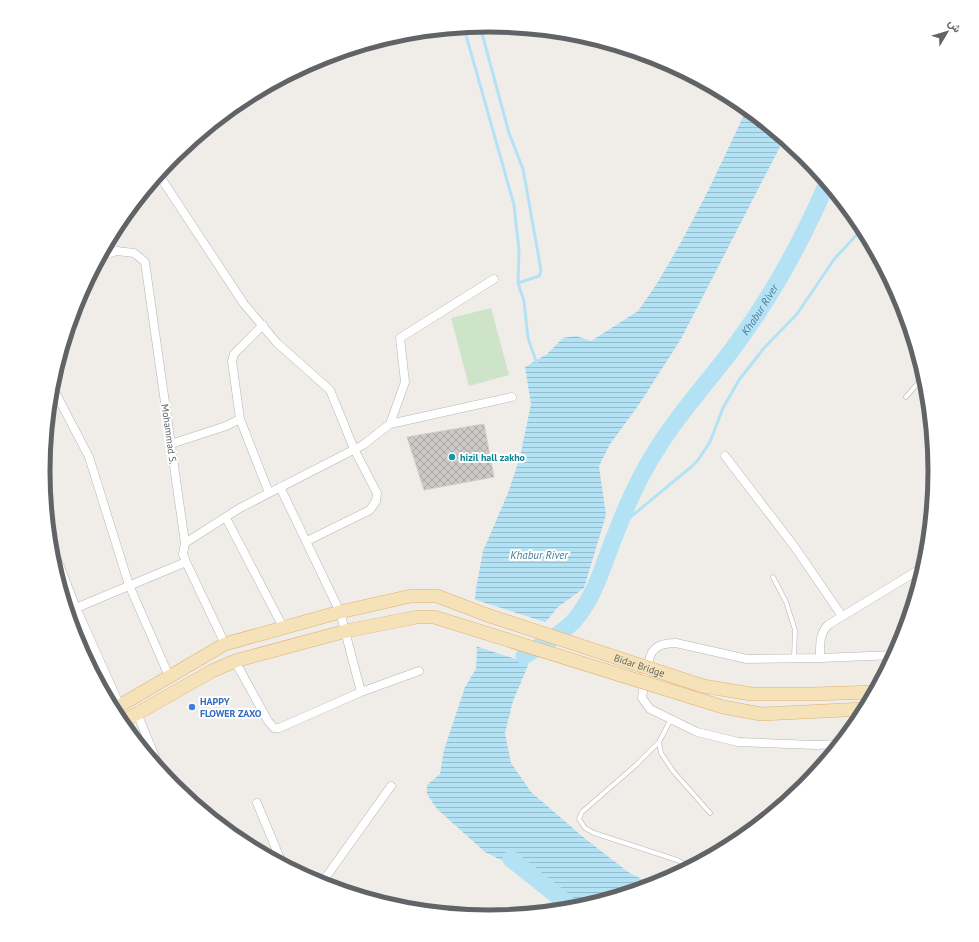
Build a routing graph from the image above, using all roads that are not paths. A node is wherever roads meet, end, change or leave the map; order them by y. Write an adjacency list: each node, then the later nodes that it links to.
1 (162, 179): 4 (street)
2 (108, 253): 11 (street, Mohammad S.)
3 (494, 279): 10 (street)
4 (263, 326): 9 (street); 12 (street)
5 (919, 382): 8 (lane)
6 (57, 396): 23 (street)
7 (512, 397): 10 (street)
8 (906, 397)
9 (240, 419): 11 (street); 15 (street)
10 (390, 424): 12 (street)
11 (171, 444): 18 (street, Mohammad S.)
12 (354, 449): 14 (street); 17 (street)
13 (725, 456): 26 (street)
14 (280, 487): 15 (street); 17 (street)
15 (269, 493): 16 (street)
16 (226, 518): 18 (street); 27 (street)
17 (307, 541): 25 (street)
18 (185, 543): 19 (street, Mohammad S.)
19 (186, 562): 23 (street); 29 (street, Mohammad S.)
20 (917, 571): 26 (street)
21 (62, 573): 24 (street)
22 (773, 576): 31 (lane)
23 (129, 585): 24 (street); 35 (street)
24 (76, 608): 38 (street)
25 (340, 612): 27 (main road, Bidar Bridge); 28 (street); 37 (main road, Bidar Bridge, bridge)
26 (842, 616): 32 (street)
27 (283, 627): 29 (main road, Bidar Bridge)
28 (346, 631): 33 (main road, Bidar Bridge); 36 (street); 40 (main road, Bidar Bridge, bridge)
29 (225, 644): 35 (main road, Bidar Bridge)
30 (887, 655): 32 (street)
31 (794, 658): 32 (street); 43 (street)
32 (820, 658)
33 (235, 661): 36 (street); 41 (main road, Bidar Bridge)
34 (419, 671): 36 (street)
35 (169, 676): 39 (main road, Bidar Bridge)
36 (361, 692)
37 (869, 692)
38 (112, 695)
39 (119, 706)
40 (859, 709)
41 (137, 713): 42 (main road); 44 (main road); 47 (street)
42 (127, 719)
43 (671, 719): 45 (lane); 46 (street)
44 (128, 721)
45 (659, 742): 50 (lane); 52 (lane)
46 (833, 744)
47 (153, 753)
48 (391, 786): 53 (street)
49 (258, 803): 51 (street)
50 (710, 813)
51 (279, 856)
52 (685, 864)
53 (325, 878)

